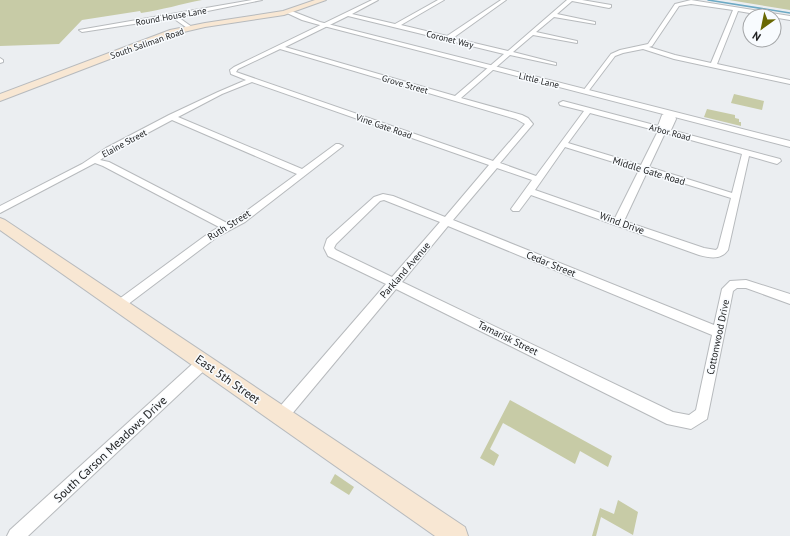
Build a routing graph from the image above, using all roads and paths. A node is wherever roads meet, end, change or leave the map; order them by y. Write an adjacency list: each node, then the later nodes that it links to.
1 (260, 0): 13 (street, Round House Lane)
2 (322, 0): 10 (main road, South Saliman Road)
3 (376, 0): 11 (street)
4 (442, 0): 17 (street)
5 (504, 0): 21 (street)
6 (570, 0): 12 (street)
7 (574, 0): 8 (street)
8 (609, 6)
9 (736, 9): 14 (street); 24 (street); 27 (street)
10 (289, 12): 16 (street, Little Lane); 18 (main road, South Saliman Road)
11 (347, 14): 16 (street); 17 (street, Coronet Way)
12 (553, 15): 15 (street); 20 (street)
13 (174, 16): 18 (street); 19 (street, Round House Lane)
14 (790, 18)
15 (593, 23)
16 (325, 25): 23 (street); 28 (street, Little Lane)
17 (396, 26): 21 (street, Coronet Way)
18 (190, 28): 32 (main road, South Saliman Road)
19 (82, 30)
20 (532, 33): 22 (street); 25 (street)
21 (447, 38): 25 (street, Coronet Way)
22 (575, 42)
23 (280, 47): 29 (street, Vine Gate Road); 33 (street, Grove Street)
24 (645, 48): 27 (street); 31 (street)
25 (508, 53): 26 (street, Coronet Way); 28 (street)
26 (554, 64)
27 (713, 66): 30 (street)
28 (492, 68): 31 (street, Little Lane); 33 (street)
29 (251, 80): 37 (street, Elaine Street); 46 (street, Vine Gate Road)
30 (790, 82)
31 (585, 92): 36 (street, Little Lane)
32 (0, 98)
33 (456, 99): 38 (street, Grove Street)
34 (563, 103): 35 (street, Arbor Road)
35 (588, 110): 39 (street, Arbor Road); 40 (street)
36 (671, 114): 39 (street); 41 (street, Little Lane)
37 (172, 117): 44 (street, Elaine Street); 48 (street)
38 (529, 124): 46 (street, Parkland Avenue)
39 (663, 130): 43 (street, Arbor Road); 47 (street)
40 (563, 144): 47 (street, Middle Gate Road); 49 (street)
41 (790, 144)
42 (339, 146): 48 (street, Ruth Street)
43 (746, 153): 45 (street, Arbor Road); 51 (street)
44 (93, 160): 53 (street, Elaine Street); 57 (street)
45 (777, 161)
46 (496, 164): 49 (street, Vine Gate Road); 54 (street, Parkland Avenue)
47 (644, 169): 51 (street, Middle Gate Road); 56 (street)
48 (304, 173): 57 (street, Ruth Street)
49 (538, 179): 50 (street)
50 (529, 190): 52 (street); 56 (street, Wind Drive)
51 (736, 197): 56 (street, Wind Drive)
52 (516, 209)
53 (0, 210)
54 (447, 221): 58 (street, Cedar Street); 59 (street, Parkland Avenue); 62 (street, Cedar Street)
55 (0, 222): 61 (main road, East 5th Street)
56 (618, 222)
57 (227, 227): 61 (street, Ruth Street)
58 (329, 248): 59 (street, Tamarisk Street)
59 (395, 283): 64 (street, Parkland Avenue); 65 (street, Tamarisk Street)
60 (790, 299): 62 (street, Cottonwood Drive)
61 (119, 305): 63 (main road, East 5th Street)
62 (718, 332): 65 (street, Cottonwood Drive)
63 (204, 362): 64 (main road, East 5th Street); 66 (street, South Carson Meadows Drive)
64 (281, 416): 67 (main road, East 5th Street)
65 (691, 422)
66 (16, 536)
67 (456, 536)

